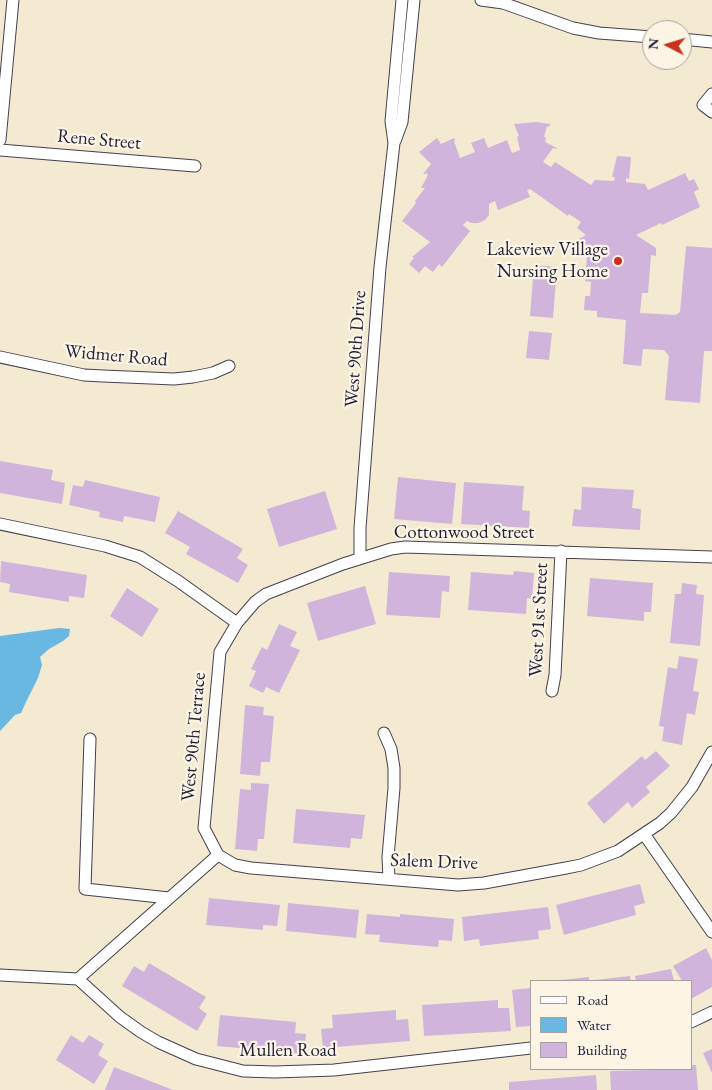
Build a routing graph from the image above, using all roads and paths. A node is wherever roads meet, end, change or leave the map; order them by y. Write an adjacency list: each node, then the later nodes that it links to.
1 (13, 0): 10 (street)
2 (402, 0): 11 (street, West 90th Drive)
3 (414, 0): 11 (street, West 90th Drive)
4 (481, 0): 5 (street)
5 (642, 36)
6 (692, 41): 7 (street)
7 (712, 42)
8 (712, 94): 9 (street)
9 (712, 112)
10 (0, 140)
11 (394, 143): 19 (street, West 90th Drive)
12 (0, 150): 13 (street, Rene Street)
13 (195, 166)
14 (0, 357): 15 (street, Widmer Road)
15 (229, 366)
16 (0, 524): 20 (street)
17 (561, 551): 18 (street, Cottonwood Street); 19 (street, Cottonwood Street); 21 (street, West 91st Street)
18 (712, 557)
19 (360, 558): 20 (street, Cottonwood Street)
20 (236, 623): 26 (street, West 90th Terrace)
21 (552, 691)
22 (384, 733): 27 (street)
23 (90, 739): 28 (street)
24 (712, 752): 25 (street, Salem Drive)
25 (644, 834): 27 (street, Salem Drive); 29 (street)
26 (218, 855): 27 (street, Salem Drive); 28 (street)
27 (390, 878)
28 (169, 898): 31 (street)
29 (712, 932)
30 (0, 975): 31 (street)
31 (78, 979): 34 (street, Mullen Road)
32 (712, 1012): 33 (street)
33 (692, 1022)
34 (530, 1048)

